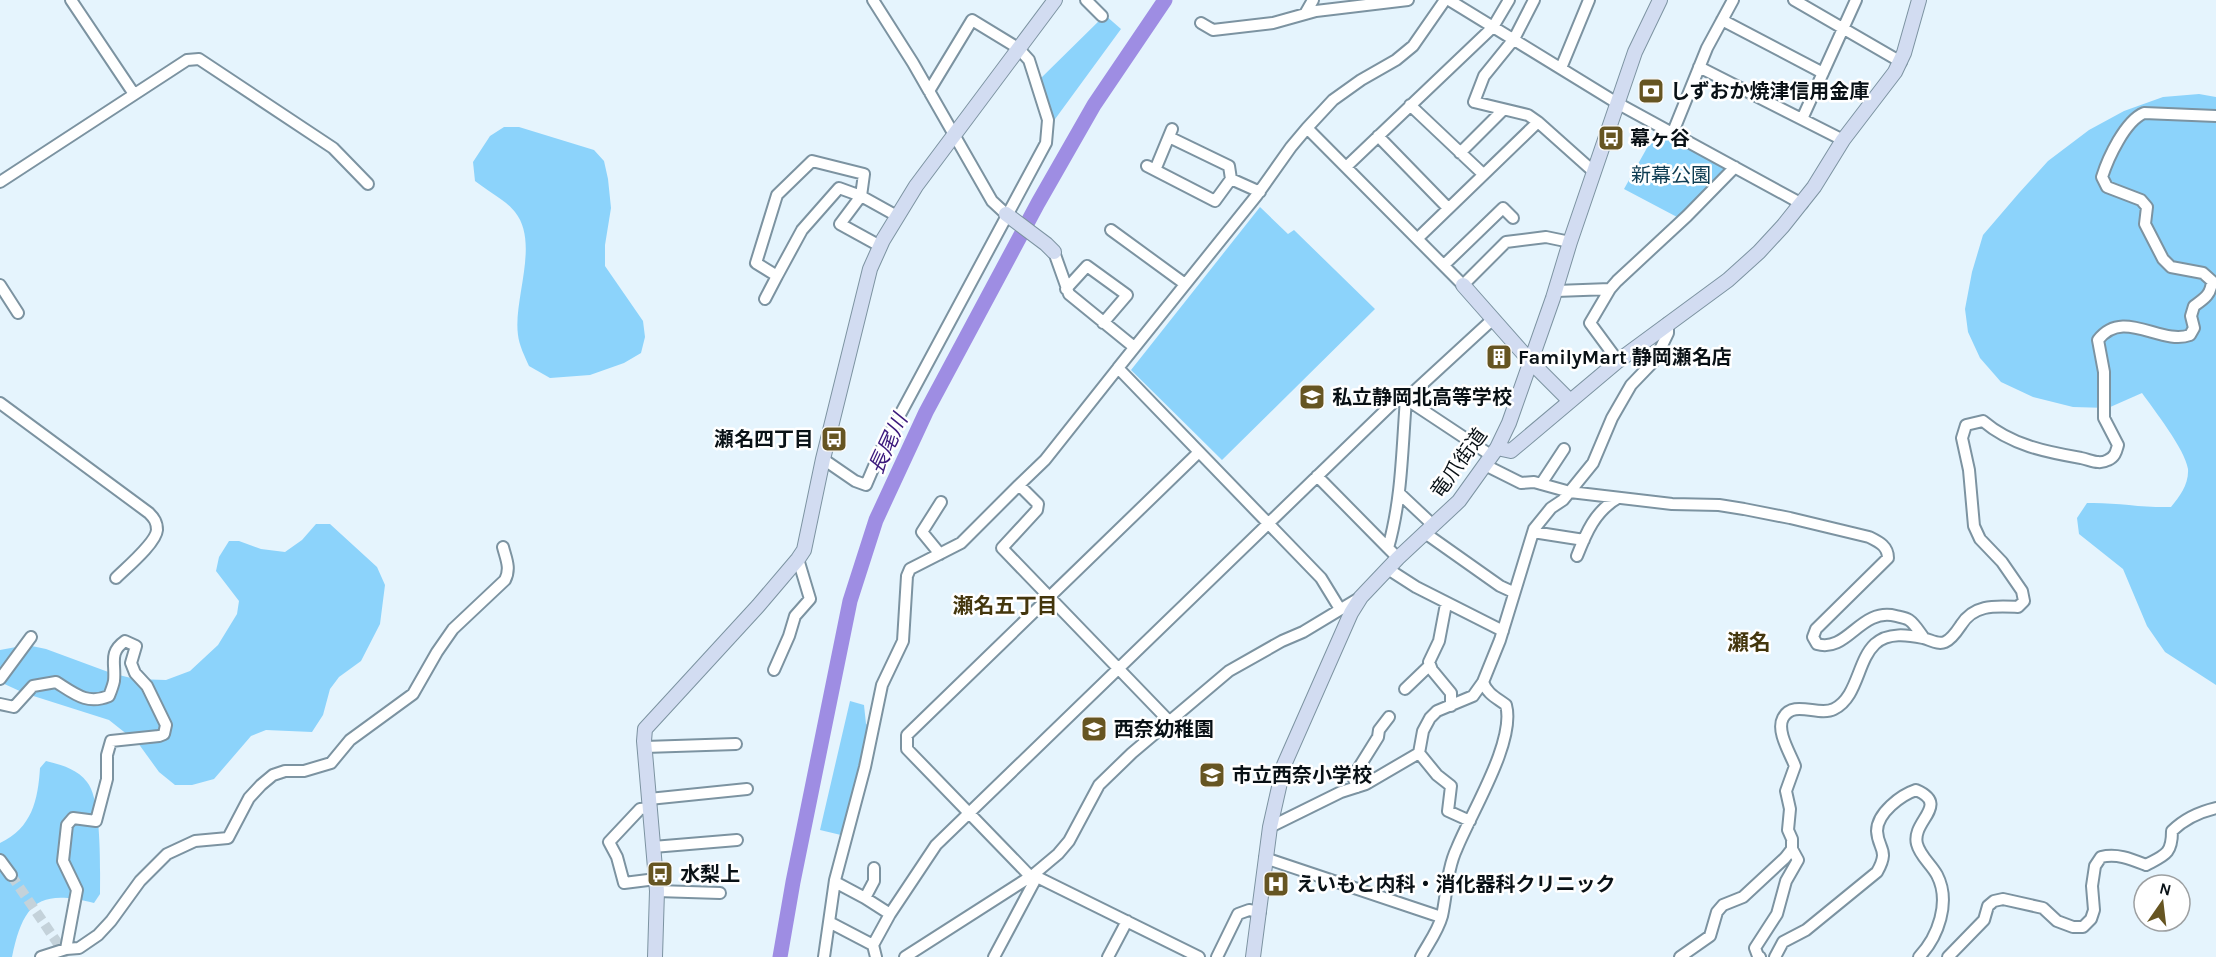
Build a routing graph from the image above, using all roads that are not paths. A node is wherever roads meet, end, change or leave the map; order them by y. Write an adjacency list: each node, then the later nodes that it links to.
1 (71, 0): 29 (street)
2 (873, 0): 28 (street)
3 (1055, 0): 23 (street)
4 (1086, 0): 17 (street)
5 (1313, 0): 16 (street)
6 (1408, 0): 16 (street)
7 (1447, 0): 20 (street); 36 (street)
8 (1509, 0): 20 (street)
9 (1534, 0): 22 (street)
10 (1589, 0): 26 (street)
11 (1660, 0): 30 (street, 竜爪街道)
12 (1733, 0): 18 (street)
13 (1794, 0): 21 (street)
14 (1856, 0): 21 (street)
15 (1919, 0): 24 (street)
16 (1305, 14): 19 (street)
17 (1102, 16)
18 (1722, 20): 25 (street); 27 (street)
19 (1201, 23)
20 (1493, 27): 22 (street); 31 (street)
21 (1844, 29): 24 (street); 27 (street)
22 (1514, 39): 26 (street); 32 (street)
23 (1018, 48): 28 (street); 38 (street); 53 (street)
24 (1901, 62): 40 (street)
25 (1699, 67): 34 (street); 37 (street)
26 (1561, 68): 30 (street)
27 (1823, 73): 34 (street)
28 (929, 92): 38 (street)
29 (134, 94): 47 (street); 48 (street)
30 (1617, 103): 37 (street); 44 (street, 竜爪街道)
31 (1410, 105): 39 (street); 41 (street)
32 (1503, 110): 35 (street); 41 (street)
33 (2216, 116): 110 (street)
34 (1802, 118): 40 (street)
35 (1538, 122): 44 (street); 45 (street)
36 (1307, 128): 42 (street); 49 (street)
37 (1673, 132): 43 (street)
38 (953, 136): 53 (street); 54 (street)
39 (1378, 136): 42 (street); 52 (street)
40 (1843, 140): 51 (street)
41 (1460, 153): 45 (street)
42 (1346, 167): 57 (street)
43 (1735, 167): 51 (street); 67 (street)
44 (1594, 172): 58 (street, 竜爪街道)
45 (1483, 174): 52 (street)
46 (1231, 179): 46 (street); 49 (street)
47 (0, 182)
48 (368, 184)
49 (1260, 192): 63 (street)
50 (861, 196): 54 (street); 59 (street); 62 (street); 62 (street)
51 (1802, 204): 73 (street)
52 (1448, 208): 57 (street)
53 (1006, 214): 60 (street); 84 (street)
54 (897, 216): 59 (street)
55 (1513, 218): 61 (street)
56 (1111, 230): 63 (street)
57 (1418, 238): 61 (street)
58 (1570, 242): 65 (street); 68 (street, 竜爪街道)
59 (880, 246): 84 (street)
60 (1054, 252): 66 (street)
61 (1444, 265): 65 (street)
62 (777, 276): 69 (street)
63 (1185, 284): 74 (street)
64 (0, 285): 70 (street)
65 (1464, 285): 71 (street)
66 (1066, 289): 72 (street); 72 (street)
67 (1610, 289): 68 (street); 75 (street)
68 (1556, 291): 76 (street, 竜爪街道)
69 (765, 299)
70 (18, 313)
71 (1493, 319): 76 (street); 78 (street)
72 (1103, 323): 74 (street)
73 (1668, 324): 75 (street); 88 (street)
74 (1134, 347): 77 (street)
75 (1618, 361): 79 (street)
76 (1531, 362): 79 (street); 83 (street, 竜爪街道)
77 (1118, 368): 82 (street); 87 (street)
78 (1406, 399): 83 (street); 85 (street); 89 (street)
79 (1570, 400): 83 (street)
80 (0, 403): 102 (street)
81 (1564, 449): 86 (street)
82 (1199, 452): 92 (street); 104 (street)
83 (1492, 456): 86 (street); 93 (street, 竜爪街道)
84 (823, 459): 100 (street)
85 (1317, 476): 92 (street); 97 (street)
86 (1541, 484): 88 (street)
87 (1019, 485): 98 (street); 104 (street)
88 (1570, 492): 90 (street); 94 (street)
89 (1400, 494): 93 (street); 97 (street)
90 (1618, 498): 95 (street); 110 (street)
91 (942, 502): 98 (street)
92 (1268, 522): 107 (street); 112 (street)
93 (1429, 529): 97 (street, 竜爪街道); 103 (street)
94 (1533, 531): 95 (street); 103 (street)
95 (1584, 540): 99 (street)
96 (502, 547): 149 (street)
97 (1393, 553): 101 (street, 竜爪街道)
98 (940, 554): 139 (street)
99 (1577, 556)
100 (798, 559): 113 (street); 122 (street)
101 (1388, 569): 105 (street, 竜爪街道); 106 (street)
102 (116, 578)
103 (1513, 592): 108 (street)
104 (1049, 596): 112 (street); 128 (street)
105 (1361, 597): 107 (street); 130 (street, 竜爪街道)
106 (1446, 604): 108 (street); 111 (street)
107 (1340, 609): 120 (street)
108 (1503, 631): 115 (street)
109 (31, 637): 114 (street)
110 (1924, 638): 133 (street)
111 (1430, 665): 116 (street); 118 (street)
112 (1119, 668): 120 (street); 128 (street)
113 (774, 670)
114 (0, 679)
115 (1483, 682): 118 (street); 129 (street)
116 (1405, 689)
117 (0, 704): 149 (street)
118 (1451, 706): 123 (street)
119 (1389, 717): 124 (street)
120 (1169, 721): 138 (street)
121 (736, 744): 122 (street)
122 (645, 747): 126 (street)
123 (1419, 753): 124 (street); 129 (street)
124 (1357, 787): 130 (street)
125 (747, 789): 126 (street)
126 (649, 803): 132 (street); 140 (street)
127 (2216, 808): 165 (street)
128 (970, 813): 138 (street); 144 (street)
129 (1470, 821): 145 (street)
130 (1270, 827): 134 (street, 竜爪街道)
131 (737, 840): 132 (street)
132 (653, 847): 140 (street)
133 (1792, 849): 161 (street); 162 (street)
134 (1265, 858): 143 (street, 竜爪街道); 145 (street)
135 (0, 860): 137 (street)
136 (874, 867): 142 (street)
137 (11, 875)
138 (1031, 875): 146 (street); 154 (street); 155 (street)
139 (835, 882): 142 (street); 147 (street)
140 (656, 885): 141 (street); 151 (street)
141 (720, 893)
142 (865, 898): 144 (street)
143 (1260, 912): 158 (street); 159 (street, 竜爪街道)
144 (890, 914): 148 (street)
145 (1441, 916): 160 (street)
146 (1127, 921): 156 (street); 157 (street)
147 (829, 922): 148 (street); 152 (street)
148 (873, 945): 153 (street)
149 (66, 949): 150 (street)
150 (41, 957)
151 (655, 957)
152 (824, 957)
153 (876, 957)
154 (905, 957)
155 (994, 957)
156 (1108, 957)
157 (1199, 957)
158 (1217, 957)
159 (1252, 957)
160 (1421, 957)
161 (1680, 957)
162 (1760, 957)
163 (1775, 957): 164 (street)
164 (1919, 957)
165 (1948, 957)

